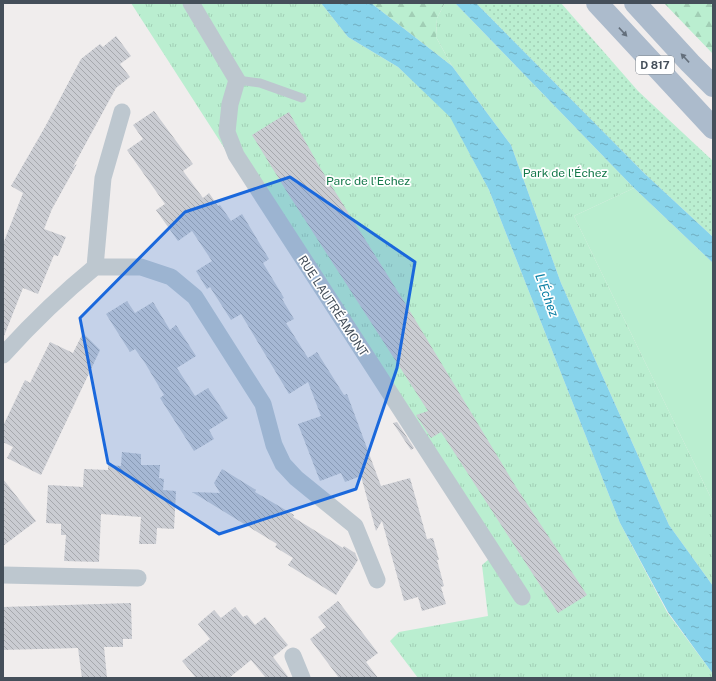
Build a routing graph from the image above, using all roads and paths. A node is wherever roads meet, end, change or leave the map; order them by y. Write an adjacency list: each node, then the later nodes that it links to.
1 (191, 3): 4 (street)
2 (597, 3): 8 (main road, D 817, one-way to 8)
3 (635, 3): 5 (main road, D 817, one-way to 3)
4 (237, 80): 6 (lane); 14 (street, RUE LAUTRÉAMONT)
5 (713, 86)
6 (302, 98)
7 (122, 112): 9 (street)
8 (713, 128)
9 (95, 266): 10 (street); 13 (street)
10 (3, 356)
11 (3, 575): 12 (street)
12 (138, 578)
13 (378, 580)
14 (522, 598)
15 (293, 656): 16 (street)
16 (302, 678)

